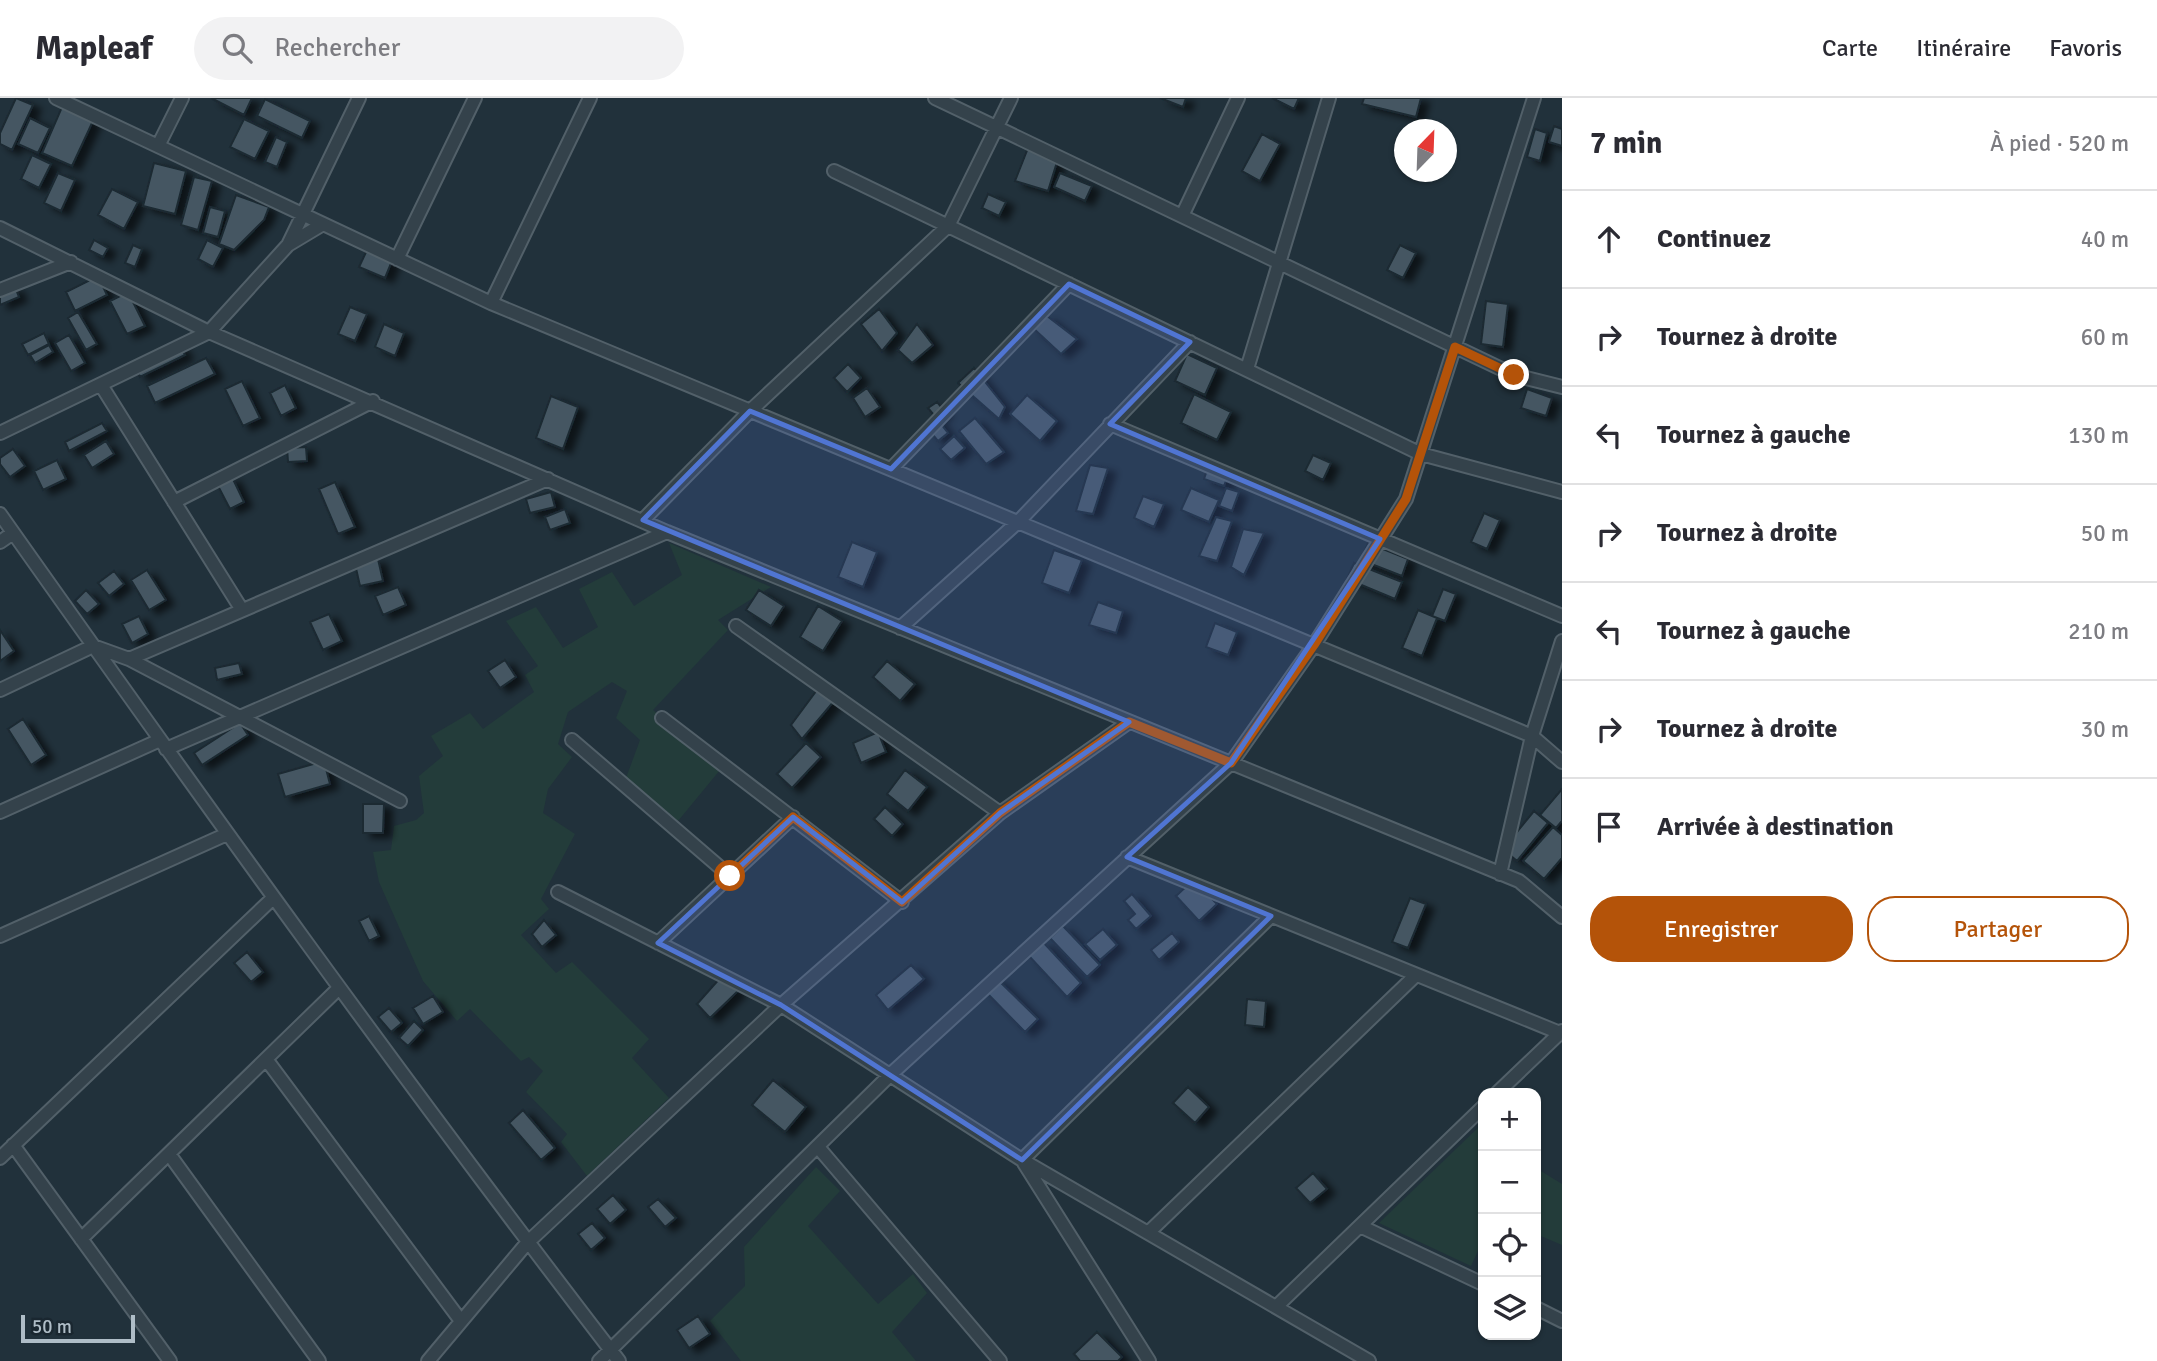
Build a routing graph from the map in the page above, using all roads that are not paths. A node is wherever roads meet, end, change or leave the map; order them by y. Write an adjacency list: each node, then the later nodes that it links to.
1 (56, 98): 12 (street)
2 (182, 98): 12 (street)
3 (359, 98): 14 (street)
4 (475, 98): 20 (street)
5 (590, 98): 25 (street)
6 (935, 98): 11 (street)
7 (1012, 98): 11 (street)
8 (1238, 98): 15 (street)
9 (1329, 98): 22 (street)
10 (1534, 98): 28 (street)
11 (997, 128): 15 (street); 17 (street)
12 (158, 146): 14 (street)
13 (834, 171): 17 (street)
14 (303, 214): 16 (street); 19 (street)
15 (1182, 216): 22 (street)
16 (323, 224): 19 (street); 20 (street)
17 (948, 226): 23 (street); 33 (street)
18 (0, 228): 21 (street)
19 (288, 245): 26 (street)
20 (397, 259): 25 (street)
21 (71, 262): 24 (street); 26 (street)
22 (1281, 264): 28 (street); 29 (street)
23 (1069, 284): 27 (street); 37 (street)
24 (0, 290)
25 (491, 303): 33 (street)
26 (209, 332): 30 (street); 32 (street)
27 (1190, 342): 29 (street); 34 (street)
28 (1455, 347): 31 (street); 36 (street)
29 (1247, 369): 36 (street)
30 (101, 385): 35 (street); 40 (street)
31 (1562, 387)
32 (373, 401): 38 (street); 40 (street)
33 (750, 411): 37 (street); 42 (street)
34 (1110, 424): 43 (street); 46 (street)
35 (0, 433)
36 (1421, 454): 39 (street); 46 (street)
37 (891, 469): 43 (street)
38 (548, 479): 42 (street); 48 (street)
39 (1562, 492)
40 (174, 502): 48 (street)
41 (0, 514): 45 (street)
42 (643, 520): 44 (street)
43 (1018, 522): 51 (street); 53 (street)
44 (667, 532): 51 (street); 57 (street)
45 (13, 533): 47 (street); 54 (street)
46 (1380, 539): 49 (street); 53 (street)
47 (0, 542)
48 (242, 610): 55 (street)
49 (1562, 616)
50 (736, 625): 67 (street)
51 (900, 628): 59 (street)
52 (1562, 641): 60 (street)
53 (1314, 645): 60 (street); 64 (street)
54 (93, 646): 55 (street); 56 (street); 62 (street)
55 (129, 660): 57 (street)
56 (0, 690)
57 (238, 716): 62 (street); 65 (street)
58 (662, 718): 68 (street)
59 (1129, 722): 64 (street); 67 (street)
60 (1532, 736): 63 (street); 71 (street)
61 (572, 740): 72 (street)
62 (163, 744): 66 (street); 69 (street)
63 (1562, 762)
64 (1231, 763): 70 (street); 71 (street)
65 (400, 801)
66 (0, 812)
67 (1000, 813): 75 (street)
68 (793, 817): 72 (street); 75 (street)
69 (226, 834): 74 (street); 78 (street)
70 (1127, 857): 76 (street); 85 (street)
71 (1500, 874): 77 (street)
72 (730, 876): 79 (street)
73 (558, 892): 79 (street)
74 (272, 899): 81 (street); 88 (street)
75 (902, 902): 82 (street)
76 (1271, 916): 80 (street); 92 (street)
77 (1562, 917)
78 (0, 936)
79 (658, 943): 82 (street)
80 (1416, 975): 83 (street); 94 (street)
81 (339, 988): 84 (street); 96 (street)
82 (781, 1005): 85 (street); 96 (street)
83 (1561, 1032): 86 (street)
84 (266, 1059): 90 (street); 100 (street)
85 (891, 1074): 89 (street); 92 (street)
86 (1502, 1088)
87 (1478, 1112): 93 (street)
88 (13, 1145): 91 (street); 95 (street)
89 (818, 1147): 102 (street); 108 (street)
90 (169, 1154): 95 (street); 104 (street)
91 (0, 1158)
92 (1022, 1160): 94 (street); 109 (street)
93 (1360, 1226): 97 (street); 98 (street)
94 (1149, 1232): 98 (street)
95 (81, 1240): 103 (street)
96 (527, 1243): 100 (street); 102 (street)
97 (1478, 1282)
98 (1277, 1306): 110 (street)
99 (1541, 1310): 101 (street)
100 (461, 1321): 105 (street)
101 (1562, 1321)
102 (609, 1348): 106 (street); 107 (street)
103 (170, 1361)
104 (319, 1361)
105 (428, 1361)
106 (599, 1361)
107 (619, 1361)
108 (1000, 1361)
109 (1149, 1361)
110 (1369, 1361)

